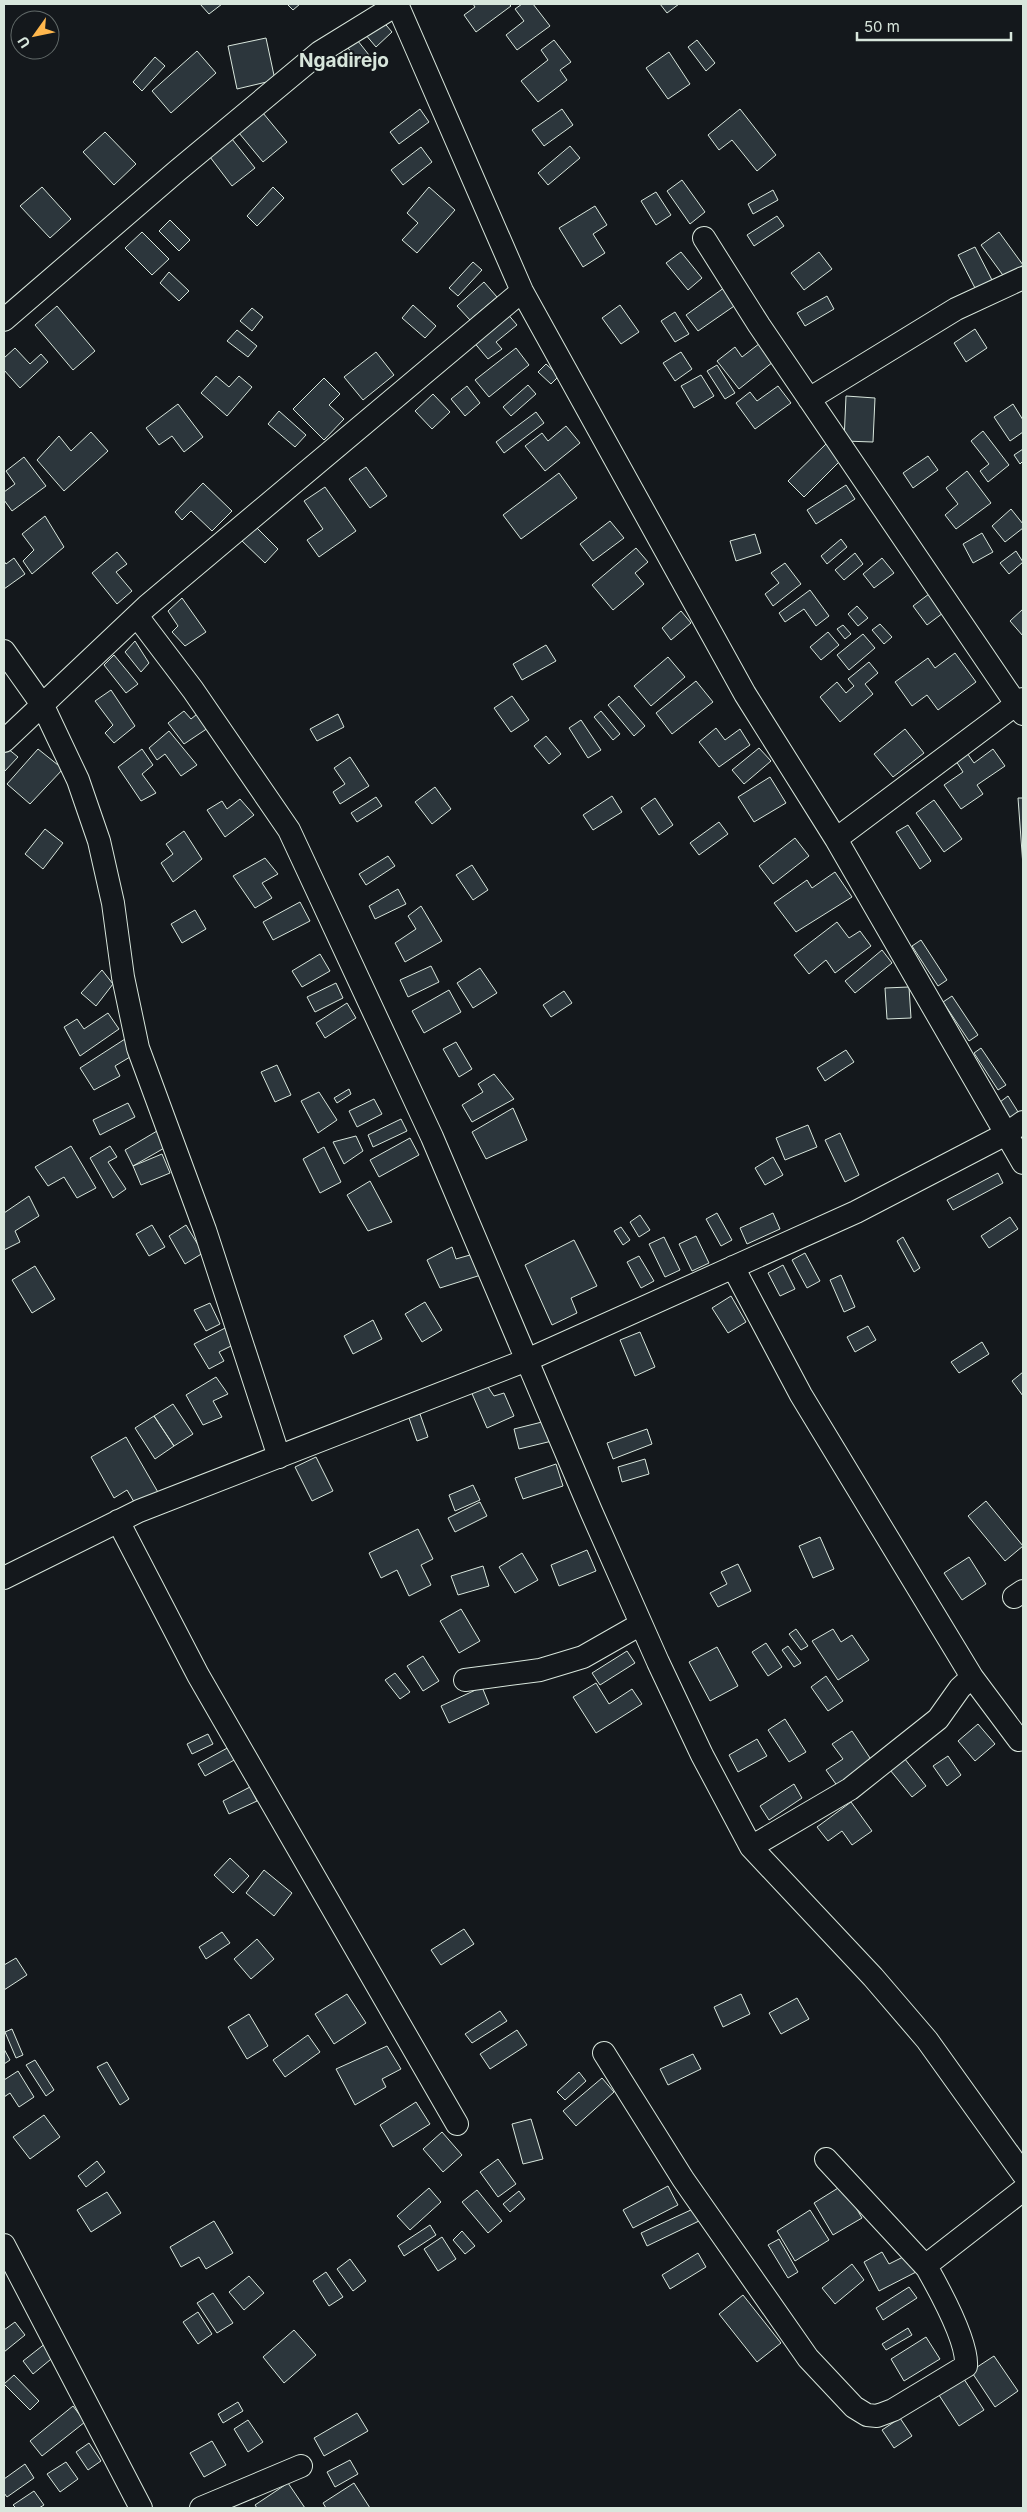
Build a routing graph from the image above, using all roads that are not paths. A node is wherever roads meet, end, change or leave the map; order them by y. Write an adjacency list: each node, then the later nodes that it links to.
1 (398, 4): 4 (street); 5 (street)
2 (704, 238): 6 (street)
3 (1023, 278): 6 (street)
4 (522, 291): 7 (street); 12 (street)
5 (4, 320)
6 (809, 399): 10 (street)
7 (137, 616): 9 (street); 16 (street)
8 (4, 651): 9 (street)
9 (43, 706): 11 (street); 17 (street)
10 (1021, 706): 12 (street)
11 (4, 741)
12 (836, 839): 13 (street)
13 (1014, 1128): 14 (street); 15 (street)
14 (1023, 1163)
15 (733, 1267): 16 (street); 21 (street)
16 (527, 1360): 17 (street); 20 (street)
17 (278, 1457): 18 (street)
18 (118, 1521): 19 (street); 26 (street)
19 (4, 1578)
20 (641, 1624): 22 (street); 24 (street)
21 (972, 1677): 23 (street); 24 (street)
22 (465, 1680)
23 (1019, 1740)
24 (751, 1847): 28 (street)
25 (604, 2053): 31 (street)
26 (457, 2124)
27 (826, 2159): 31 (street)
28 (1023, 2174)
29 (1023, 2190): 31 (street)
30 (4, 2245): 33 (street)
31 (928, 2268)
32 (301, 2466): 34 (street)
33 (141, 2508)
34 (201, 2508)

